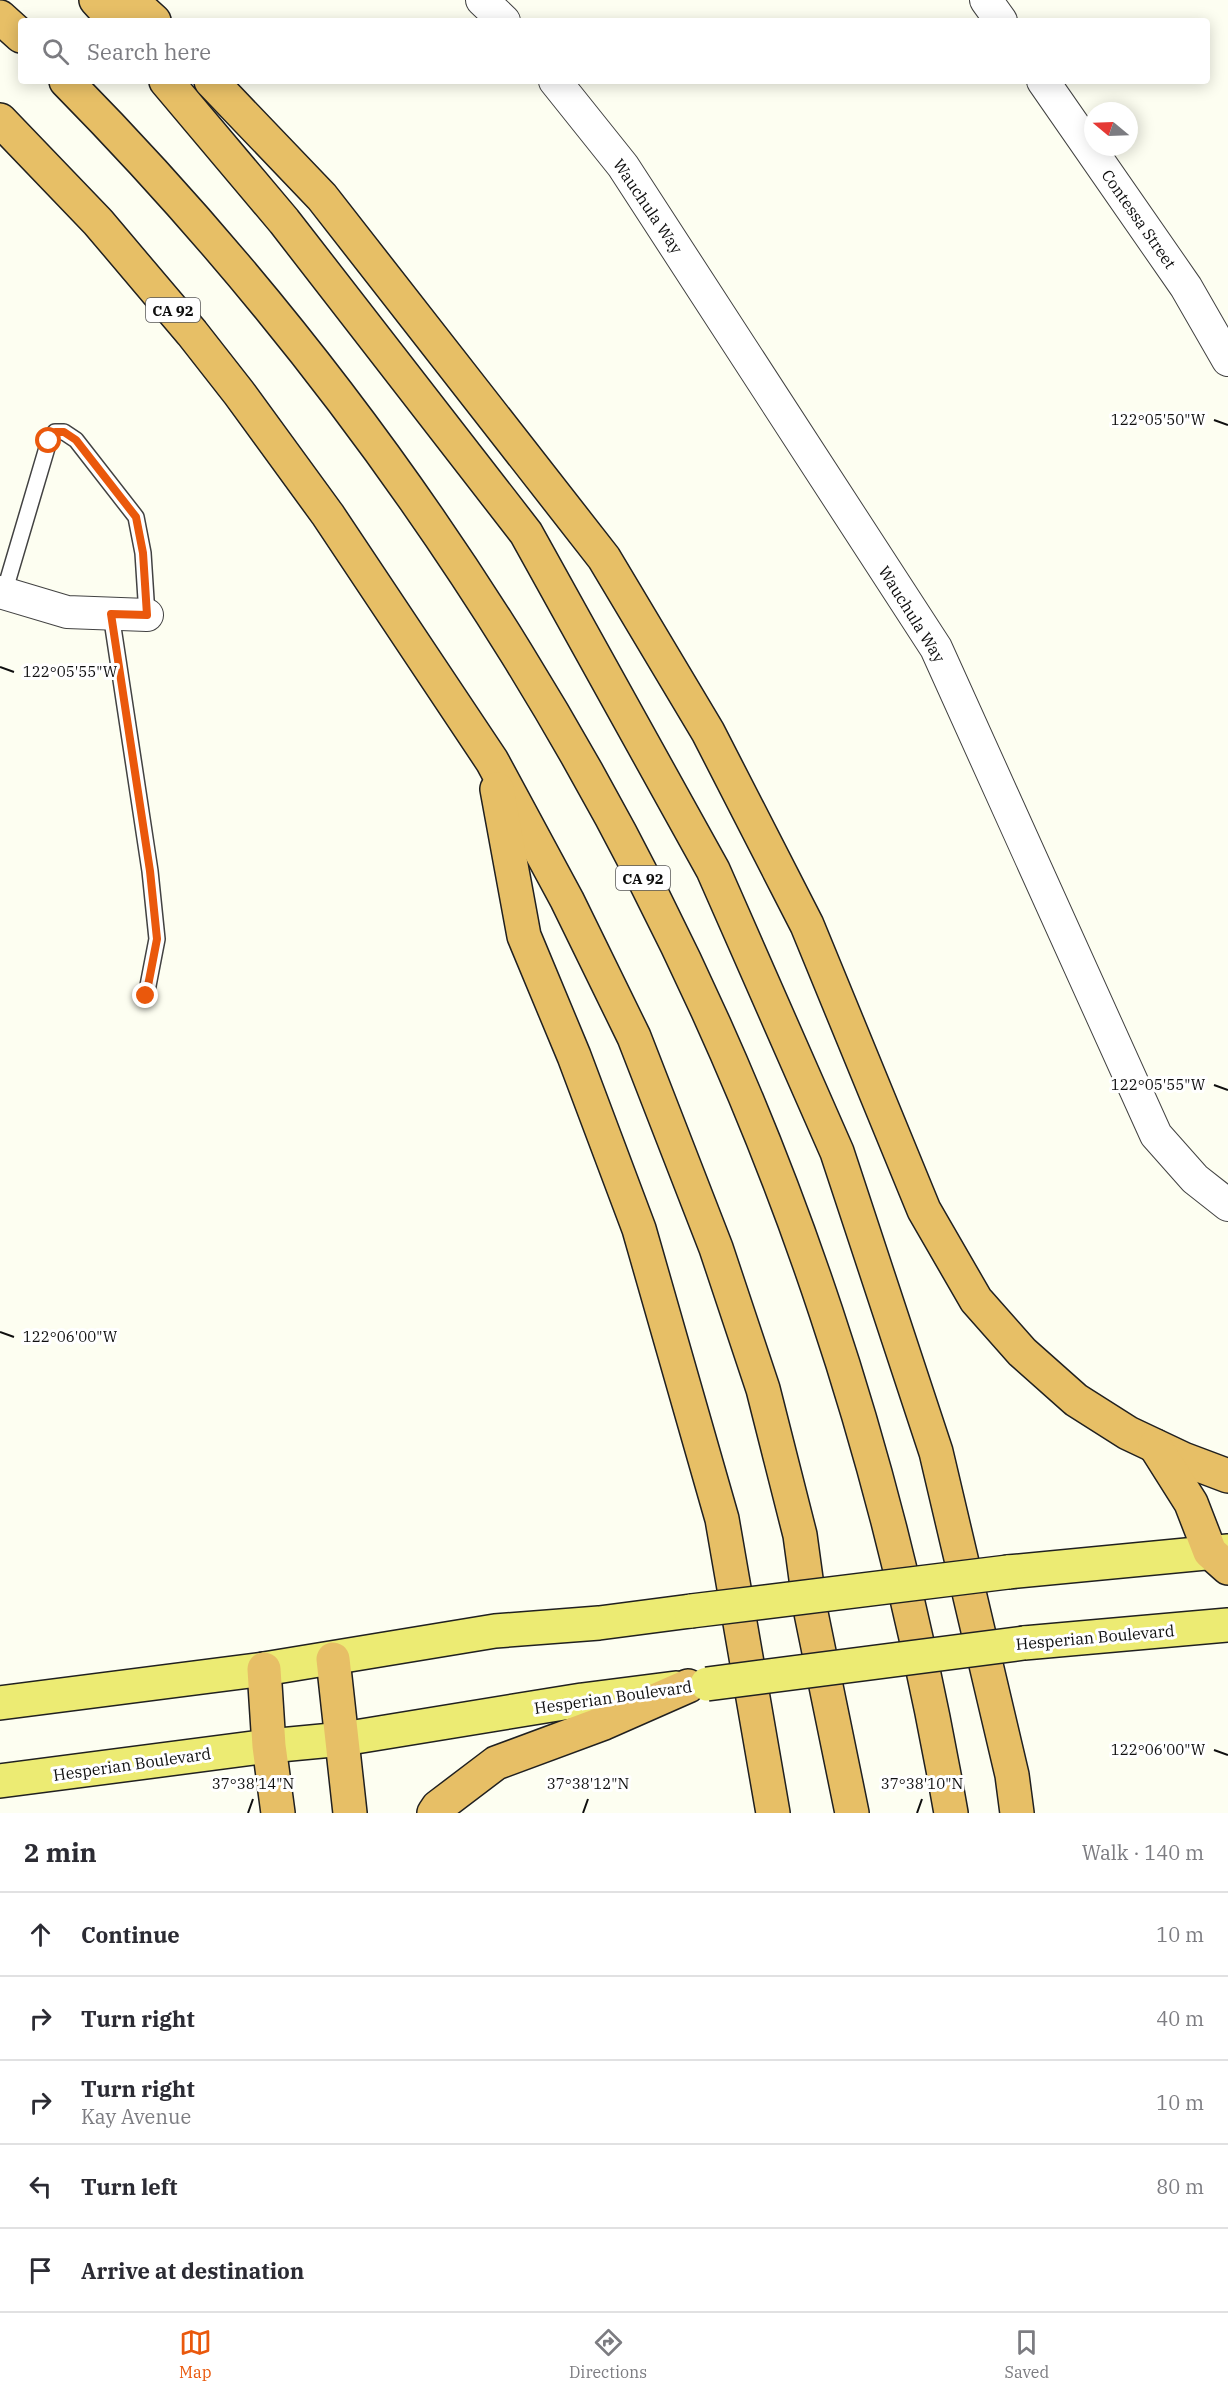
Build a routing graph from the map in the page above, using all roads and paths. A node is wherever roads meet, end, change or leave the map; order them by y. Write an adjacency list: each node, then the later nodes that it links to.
1 (96, 0): 6 (highway)
2 (131, 0): 7 (highway)
3 (482, 0): 8 (street)
4 (986, 0): 9 (street)
5 (0, 17): 10 (highway)
6 (112, 18)
7 (151, 18)
8 (501, 18)
9 (999, 18)
10 (18, 33)
11 (69, 84): 40 (highway, CA 92)
12 (169, 84): 41 (highway)
13 (214, 84): 24 (highway)
14 (557, 84): 23 (street, Wauchula Way)
15 (1045, 84): 17 (street, Contessa Street)
16 (0, 120): 21 (highway, CA 92)
17 (1228, 360)
18 (2, 592): 19 (street); 20 (lane)
19 (111, 614): 20 (street); 22 (lane)
20 (147, 615)
21 (492, 761): 38 (highway); 39 (highway, CA 92)
22 (146, 996)
23 (1228, 1205)
24 (1155, 1446): 25 (highway); 26 (highway)
25 (1228, 1476)
26 (1222, 1557): 28 (main road, bridge)
27 (1228, 1625): 30 (main road, Hesperian Boulevard, bridge)
28 (333, 1659): 29 (main road); 32 (highway)
29 (264, 1669): 31 (main road); 33 (highway)
30 (698, 1685): 32 (main road, Hesperian Boulevard); 37 (highway)
31 (0, 1703)
32 (343, 1739): 33 (main road, Hesperian Boulevard); 36 (highway)
33 (269, 1746): 34 (main road, Hesperian Boulevard); 35 (highway)
34 (0, 1781)
35 (278, 1813)
36 (350, 1813)
37 (434, 1813)
38 (773, 1813)
39 (852, 1813)
40 (951, 1813)
41 (1017, 1813)

